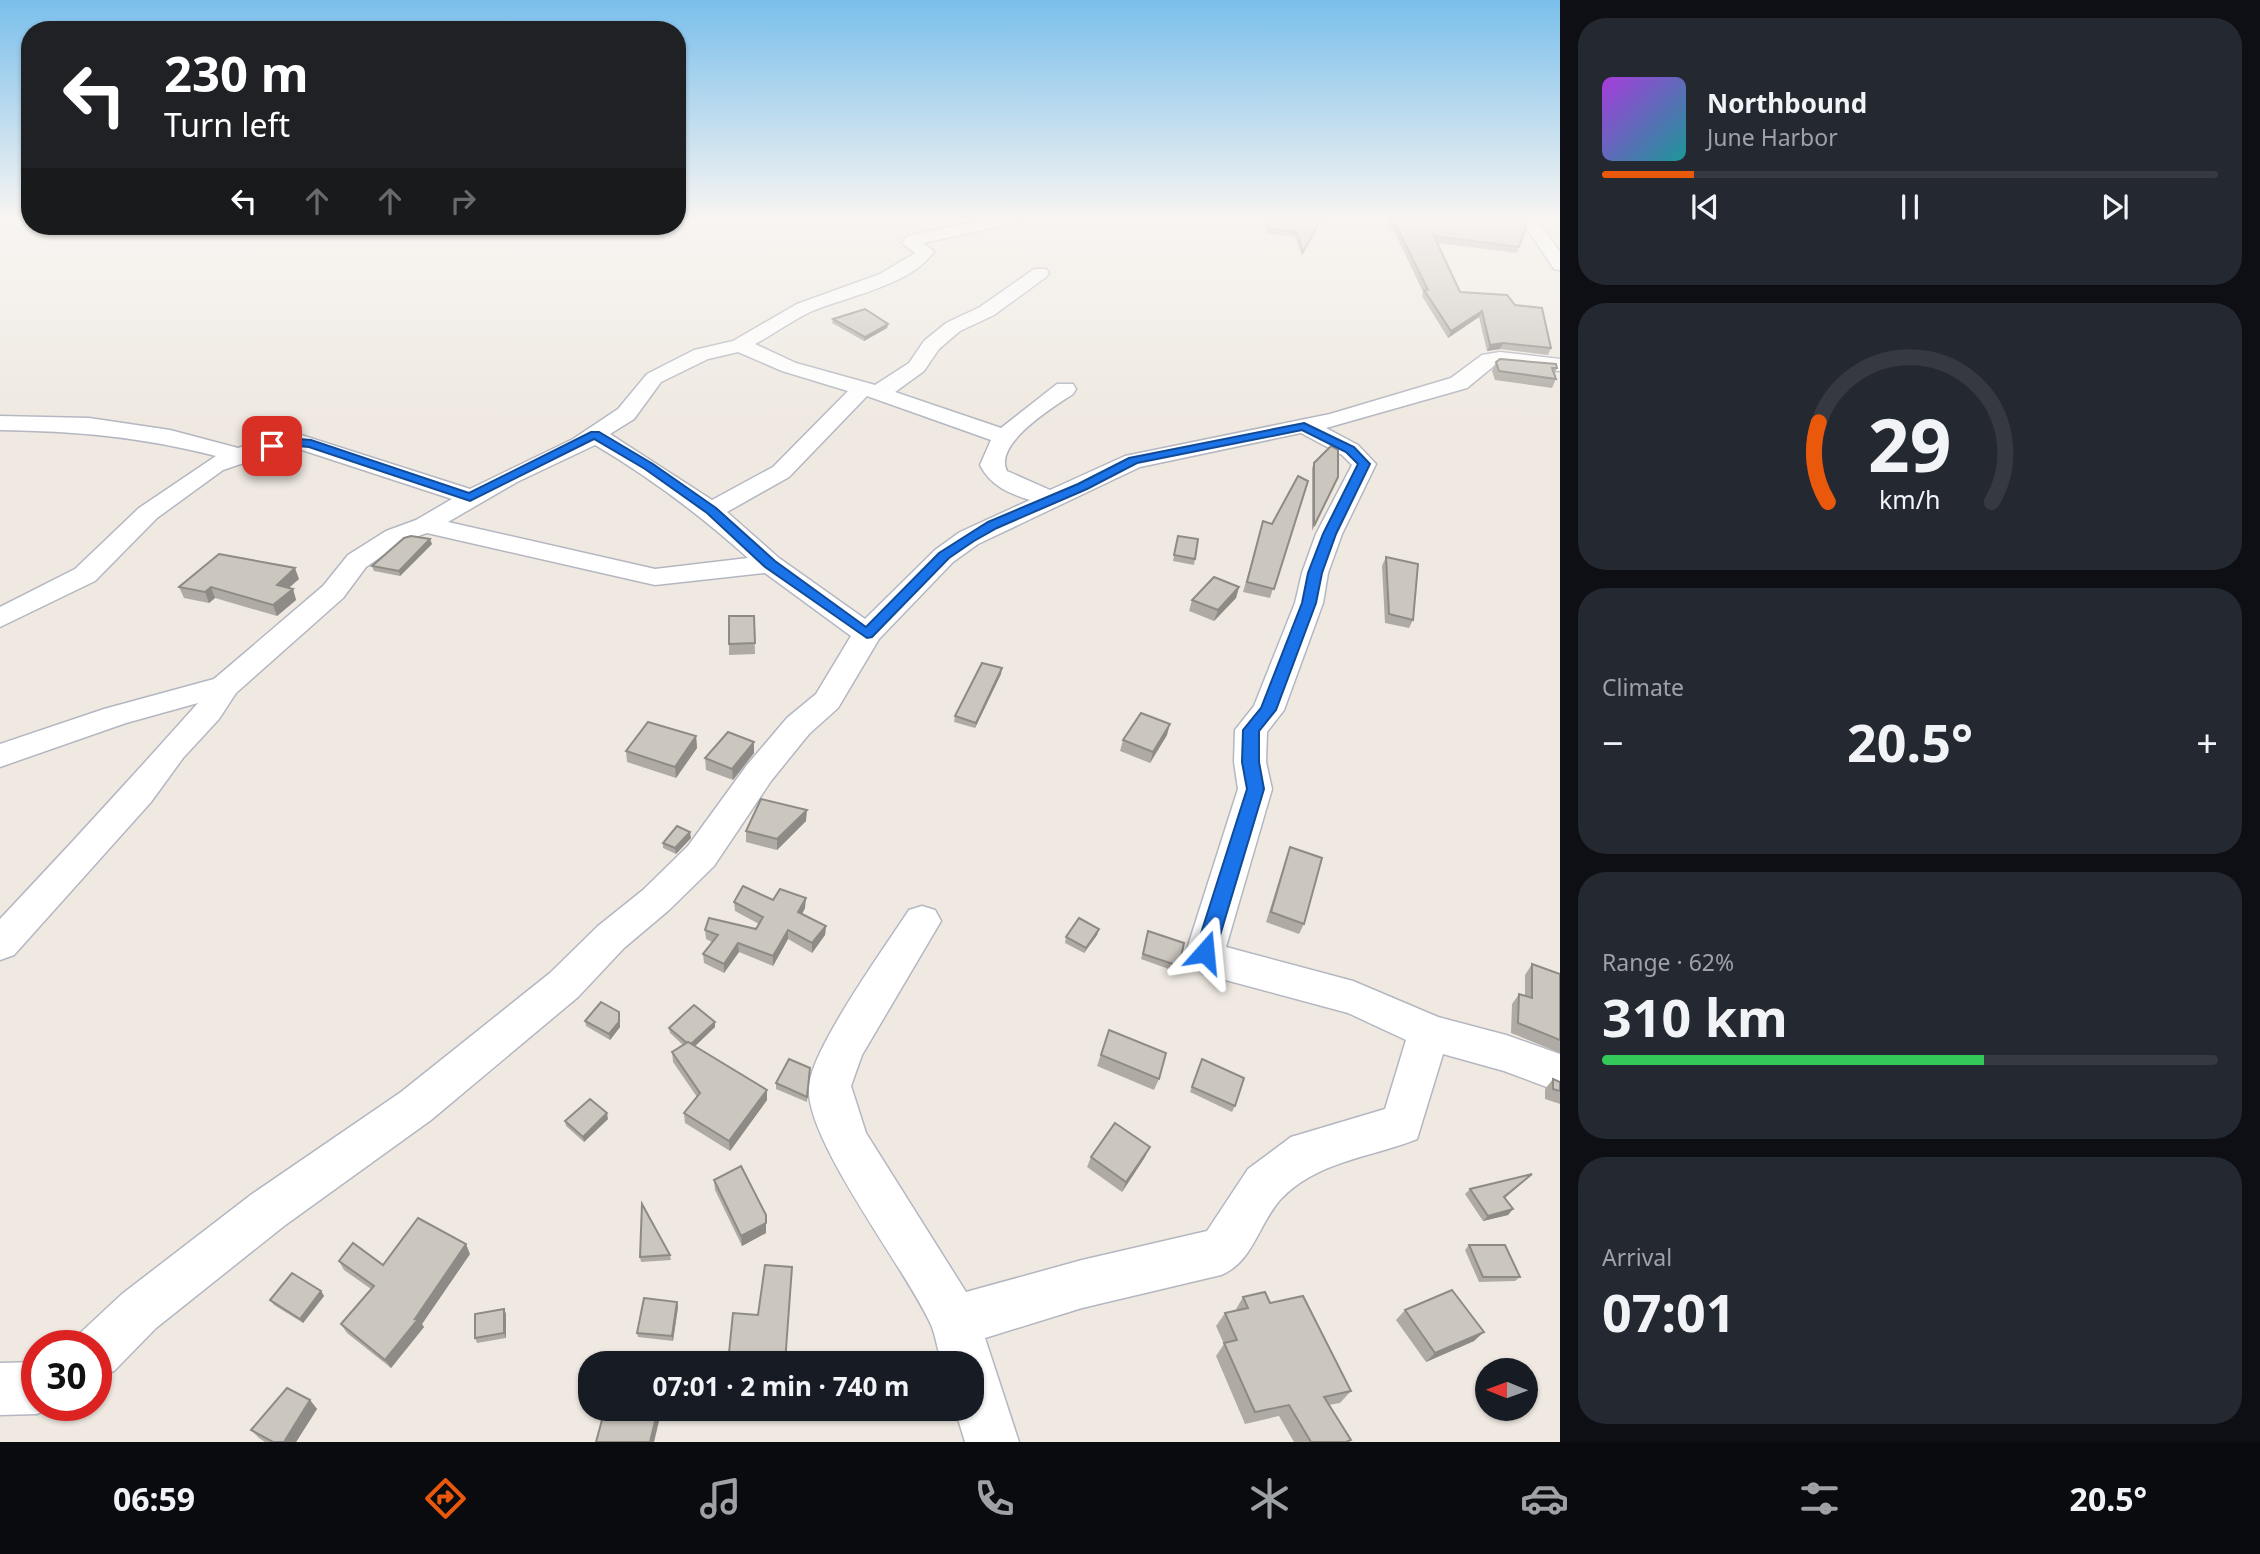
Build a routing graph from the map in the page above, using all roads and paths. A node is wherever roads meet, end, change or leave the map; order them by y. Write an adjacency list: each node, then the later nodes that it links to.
1 (866, 285): 3 (street)
2 (1023, 285): 6 (street)
3 (740, 345): 6 (street); 9 (street)
4 (1560, 365): 8 (street)
5 (1065, 389): 10 (street)
6 (870, 390): 10 (street); 14 (street)
7 (0, 423): 11 (street)
8 (1304, 426): 13 (street); 23 (street)
9 (595, 435): 12 (street); 14 (street)
10 (1006, 438): 13 (street)
11 (239, 456): 12 (street); 17 (street)
12 (470, 497): 15 (street)
13 (1052, 499): 18 (street)
14 (711, 511): 16 (street)
15 (425, 525): 16 (street); 19 (street)
16 (770, 564): 18 (street)
17 (0, 618)
18 (867, 634): 26 (street)
19 (225, 686): 20 (street); 22 (street)
20 (0, 755)
21 (922, 921): 25 (street)
22 (0, 944)
23 (1429, 1032): 24 (street); 25 (street)
24 (1560, 1073)
25 (954, 1318): 27 (street)
26 (112, 1337)
27 (964, 1351)
28 (21, 1388): 29 (street)
29 (0, 1389)
30 (984, 1417): 31 (street)
31 (992, 1442)

